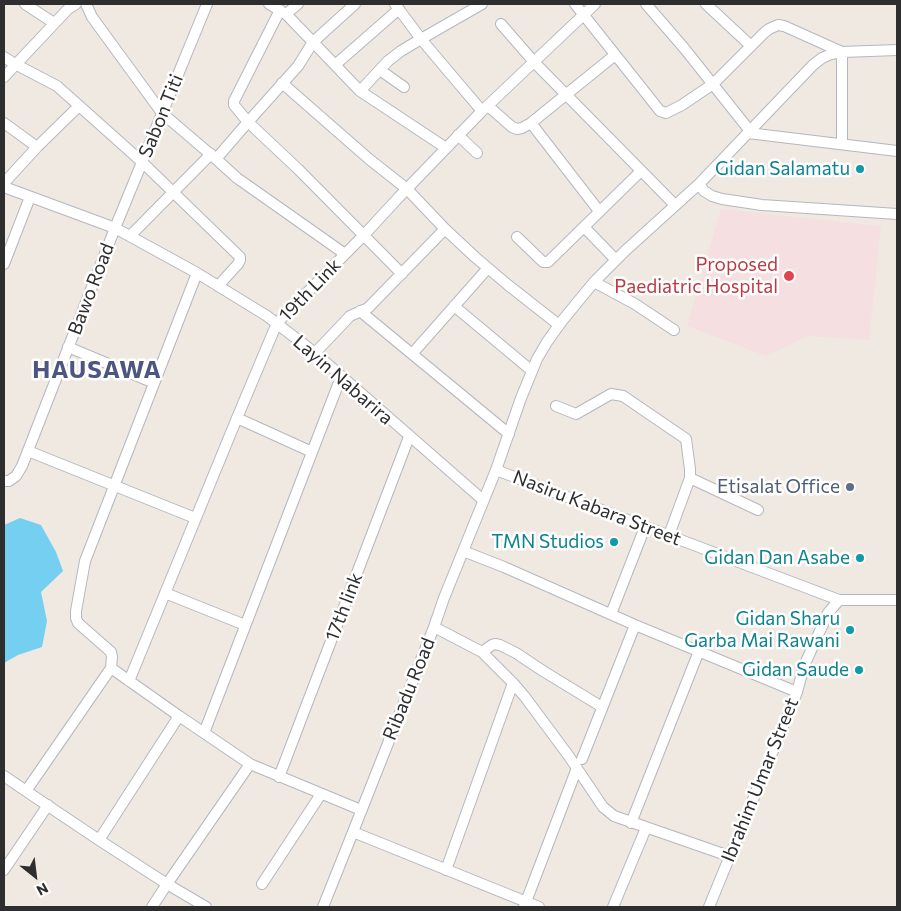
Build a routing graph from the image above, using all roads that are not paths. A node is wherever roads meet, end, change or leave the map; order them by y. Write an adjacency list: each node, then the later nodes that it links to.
1 (25, 4): 14 (street)
2 (76, 4): 17 (street)
3 (86, 4): 38 (street)
4 (207, 4): 38 (street, Sabon Titi)
5 (269, 4): 15 (street)
6 (298, 4): 15 (street)
7 (355, 4): 20 (street)
8 (482, 4): 19 (street)
9 (575, 4): 16 (street)
10 (595, 4): 16 (street, 19th Link)
11 (646, 4): 32 (street)
12 (706, 4): 21 (street)
13 (397, 6): 19 (street); 28 (street)
14 (38, 8): 17 (street)
15 (283, 12): 20 (street); 39 (street)
16 (583, 14): 24 (street); 26 (street, 19th Link)
17 (54, 23): 27 (street)
18 (501, 24): 26 (street)
19 (421, 39): 29 (street); 37 (street)
20 (313, 42): 28 (street); 31 (street)
21 (751, 46): 23 (street); 32 (street)
22 (897, 50): 23 (street)
23 (842, 52): 42 (street, Ribadu Road); 44 (street)
24 (615, 55): 32 (street); 35 (street)
25 (4, 57): 27 (street)
26 (534, 62): 35 (street); 37 (street, 19th Link)
27 (15, 64): 30 (street); 36 (street)
28 (335, 65): 34 (street)
29 (380, 70): 33 (street); 34 (street)
30 (4, 77)
31 (282, 83): 39 (street); 54 (street)
32 (713, 84): 42 (street)
33 (404, 87)
34 (360, 90): 46 (street)
35 (566, 95): 41 (street); 51 (street)
36 (79, 106): 45 (street); 50 (street)
37 (485, 108): 41 (street); 43 (street, 19th Link)
38 (162, 112): 49 (street); 50 (street, Sabon Titi)
39 (248, 122): 49 (street); 63 (street)
40 (4, 123): 45 (street)
41 (531, 123): 58 (street)
42 (749, 132): 44 (street); 52 (street, Ribadu Road)
43 (458, 135): 46 (street, 19th Link); 48 (street)
44 (842, 144): 47 (street)
45 (37, 146): 53 (street)
46 (446, 148): 54 (street, 19th Link)
47 (897, 151)
48 (476, 153)
49 (213, 156): 55 (street); 66 (street)
50 (142, 162): 55 (street); 60 (street, Sabon Titi)
51 (641, 171): 57 (street); 58 (street)
52 (699, 184): 57 (street, Ribadu Road); 59 (street)
53 (4, 185): 56 (street, Layin Nabarira)
54 (407, 189): 62 (street); 63 (street, 19th Link)
55 (172, 192): 64 (street); 73 (street)
56 (30, 197): 60 (street, Layin Nabarira); 68 (street)
57 (675, 205): 67 (street, Ribadu Road)
58 (600, 211): 61 (street)
59 (897, 214)
60 (115, 228): 64 (street, Layin Nabarira); 79 (street, Bawo Road)
61 (584, 228): 65 (street); 67 (street)
62 (445, 230): 69 (street); 71 (street)
63 (364, 235): 66 (street, 19th Link); 71 (street)
64 (130, 236): 70 (street, Layin Nabarira)
65 (517, 237)
66 (346, 254): 76 (street, 19th Link)
67 (616, 260): 72 (street, Ribadu Road)
68 (4, 264)
69 (488, 268): 74 (street); 77 (street)
70 (197, 273): 73 (street, Layin Nabarira); 84 (street)
71 (402, 274): 75 (street)
72 (594, 282): 77 (street, Ribadu Road); 78 (street)
73 (218, 286): 76 (street, Layin Nabarira)
74 (454, 306): 81 (street); 82 (street)
75 (360, 311): 80 (street); 81 (street)
76 (277, 323): 80 (street, Layin Nabarira); 86 (street, 19th Link)
77 (559, 325): 82 (street, Ribadu Road)
78 (674, 330)
79 (68, 347): 84 (street); 89 (street, Bawo Road)
80 (315, 353): 83 (street, Layin Nabarira)
81 (412, 354): 87 (street)
82 (532, 372): 87 (street, Ribadu Road)
83 (341, 377): 88 (street, Layin Nabarira); 90 (street)
84 (154, 383): 94 (street)
85 (556, 406): 92 (street)
86 (237, 418): 90 (street); 97 (street, 19th Link)
87 (509, 434): 91 (street, Ribadu Road)
88 (409, 437): 95 (street, Layin Nabarira); 120 (street, 17th link)
89 (28, 451): 93 (street, Bawo Road); 94 (street)
90 (312, 452): 105 (street)
91 (496, 470): 95 (street, Ribadu Road); 98 (street, Nasiru Kabara Street)
92 (690, 478): 96 (street); 99 (street)
93 (4, 481)
94 (114, 486): 97 (street); 110 (street)
95 (483, 500): 100 (street, Ribadu Road)
96 (758, 510)
97 (196, 518): 101 (street, 19th Link)
98 (645, 527): 99 (street, Nasiru Kabara Street); 104 (street)
99 (669, 536): 102 (street, Nasiru Kabara Street)
100 (464, 551): 104 (street); 107 (street, Ribadu Road)
101 (165, 593): 105 (street); 111 (street, 19th Link)
102 (839, 600): 103 (street, Nasiru Kabara Street); 113 (street, Ibrahim Umar Street)
103 (897, 600)
104 (611, 614): 106 (street)
105 (245, 625): 116 (street)
106 (635, 625): 108 (street); 114 (street)
107 (434, 627): 109 (street); 124 (street, Ribadu Road)
108 (699, 651): 113 (street); 125 (street)
109 (482, 652): 112 (street); 114 (street)
110 (111, 668): 111 (street); 121 (street)
111 (129, 681): 115 (street)
112 (513, 683): 118 (street); 131 (street)
113 (797, 692): 129 (street, Ibrahim Umar Street)
114 (602, 708): 118 (street)
115 (179, 716): 116 (street); 128 (street)
116 (204, 733): 117 (street)
117 (250, 764): 120 (street); 132 (street)
118 (580, 764): 125 (street); 134 (street)
119 (4, 776): 121 (street)
120 (279, 777): 122 (street)
121 (26, 791): 123 (street)
122 (321, 794): 124 (street); 133 (street)
123 (48, 805): 128 (street); 130 (street)
124 (361, 810): 127 (street, Ribadu Road)
125 (631, 823): 126 (street)
126 (646, 828): 129 (street); 139 (street)
127 (353, 832): 131 (street); 137 (street, Ribadu Road)
128 (99, 840): 132 (street)
129 (729, 856): 140 (street, Ibrahim Umar Street)
130 (4, 870)
131 (446, 870): 134 (street)
132 (167, 884): 135 (street); 136 (street)
133 (262, 884)
134 (524, 905): 138 (street)
135 (152, 907)
136 (206, 907)
137 (323, 907)
138 (539, 907)
139 (614, 907)
140 (709, 907)

